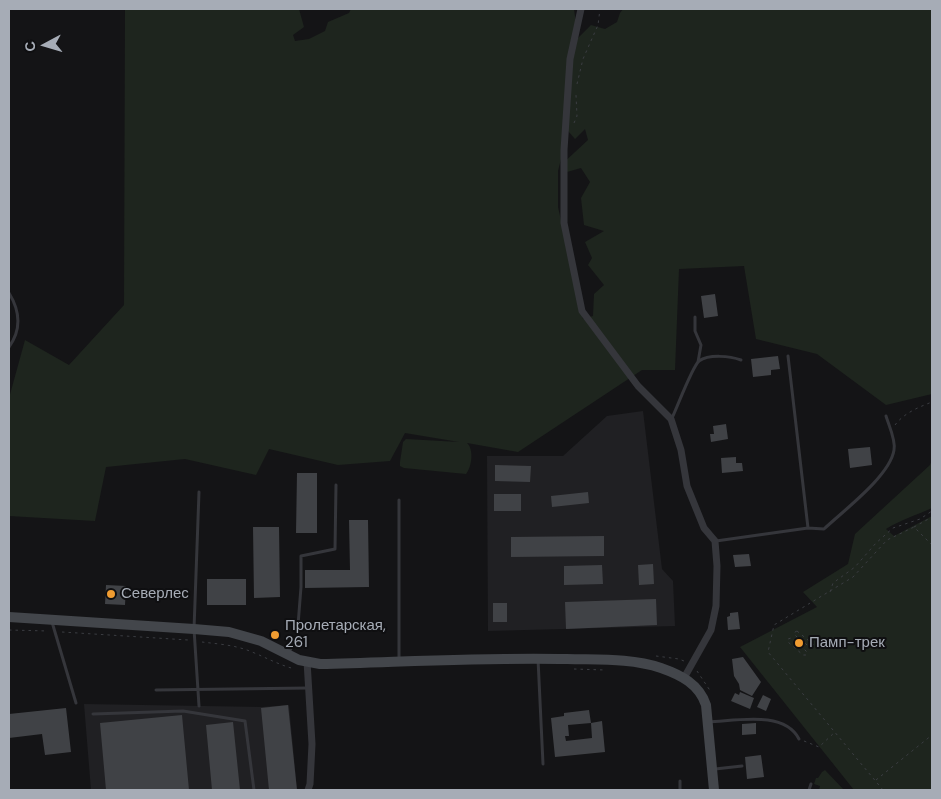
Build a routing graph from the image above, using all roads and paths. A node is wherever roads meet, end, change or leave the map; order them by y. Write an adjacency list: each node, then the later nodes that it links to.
1 (581, 9): 12 (street)
2 (600, 9): 3 (path)
3 (574, 124)
4 (9, 292): 6 (lane)
5 (695, 317): 9 (lane)
6 (9, 347)
7 (788, 356): 20 (lane)
8 (741, 360): 9 (lane)
9 (698, 362): 12 (lane)
10 (932, 402): 13 (path)
11 (886, 416): 13 (lane)
12 (671, 419): 21 (street)
13 (891, 431): 20 (lane)
14 (336, 485): 27 (lane)
15 (199, 492): 26 (lane)
16 (399, 500): 32 (lane)
17 (932, 511): 23 (path)
18 (932, 517): 19 (path)
19 (914, 527): 22 (path); 23 (path)
20 (808, 528): 21 (lane)
21 (715, 541): 33 (street)
22 (932, 545)
23 (830, 592): 43 (path)
24 (9, 617): 25 (main road)
25 (52, 619): 26 (main road); 39 (lane)
26 (194, 629): 27 (main road); 37 (lane)
27 (288, 655): 31 (main road)
28 (803, 655): 28 (path)
29 (650, 656): 33 (path)
30 (538, 659): 32 (main road); 34 (main road); 46 (lane)
31 (307, 661): 32 (main road); 35 (street)
32 (399, 662)
33 (691, 665): 34 (street); 38 (path)
34 (684, 678): 42 (main road)
35 (308, 688): 37 (lane); 53 (street)
36 (156, 690): 37 (lane)
37 (198, 690): 40 (lane)
38 (712, 699)
39 (76, 702)
40 (199, 706)
41 (93, 714): 52 (lane)
42 (708, 722): 45 (lane); 48 (main road)
43 (835, 732): 45 (path); 50 (path)
44 (932, 735): 50 (path)
45 (799, 739)
46 (542, 764)
47 (742, 766): 48 (lane)
48 (712, 769): 55 (main road)
49 (680, 781): 54 (lane)
50 (875, 781): 57 (path)
51 (811, 784): 56 (lane)
52 (254, 790)
53 (308, 790)
54 (680, 790)
55 (714, 790)
56 (809, 790)
57 (883, 790)

